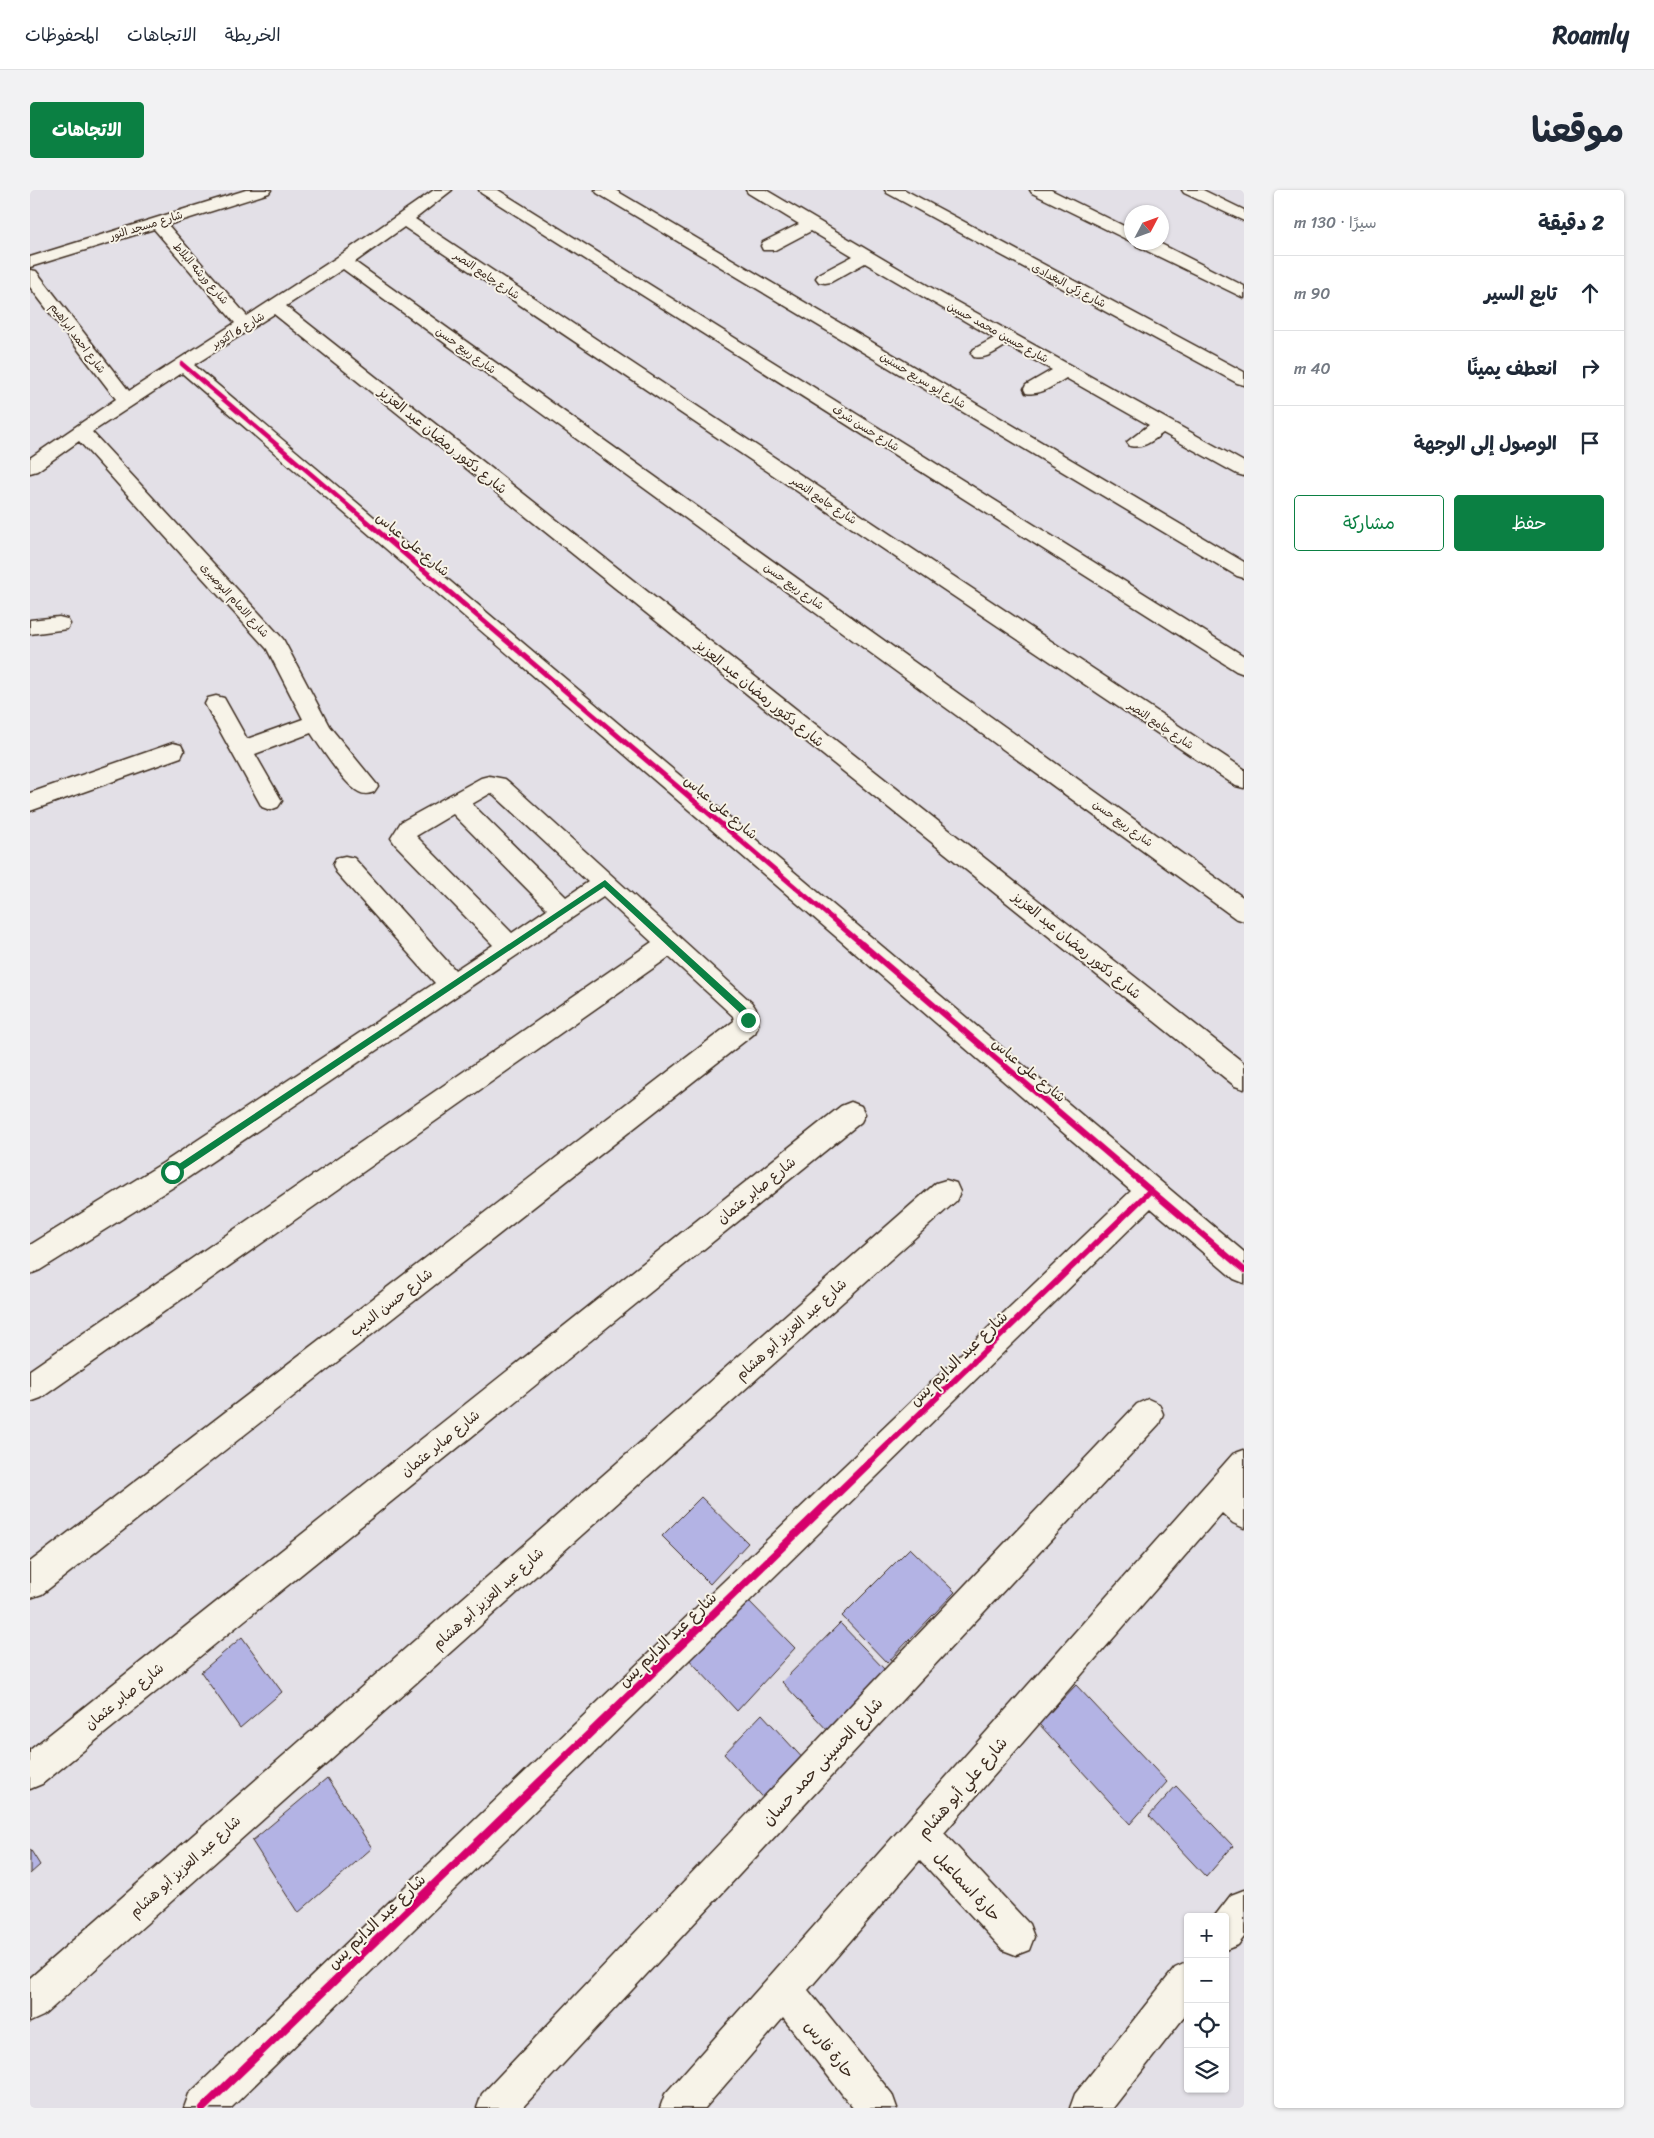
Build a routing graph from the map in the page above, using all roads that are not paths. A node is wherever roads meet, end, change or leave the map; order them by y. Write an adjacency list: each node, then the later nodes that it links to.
1 (263, 190): 11 (street, شارع مسجد النور)
2 (444, 190): 10 (street, شارع 6 اكتوبر)
3 (487, 190): 39 (street, شارع حسن شرف)
4 (603, 190): 36 (street, شارع أبو سريع حسنين)
5 (754, 190): 12 (street, شارع حسين محمد حسين)
6 (893, 190): 28 (street, شارع زكي البغدادى)
7 (1038, 190): 13 (street)
8 (1190, 190): 9 (street)
9 (1244, 216)
10 (405, 220): 18 (street, شارع 6 اكتوبر); 44 (street, شارع جامع النصر)
11 (157, 222): 17 (street, شارع مسجد النور); 23 (street, شارع ورشه البلاط)
12 (812, 224): 14 (street); 16 (street, شارع حسين محمد حسين)
13 (1124, 233)
14 (769, 246)
15 (1159, 250): 21 (street)
16 (866, 256): 20 (street); 24 (street, شارع حسين محمد حسين)
17 (30, 262)
18 (344, 262): 22 (street, شارع 6 اكتوبر); 52 (street, شارع ربيع حسن)
19 (30, 275): 30 (street, شارع احمد ابراهيم)
20 (825, 278)
21 (1244, 293)
22 (276, 307): 23 (street, شارع 6 اكتوبر); 56 (street, شارع دكتور رمضان عبد العزيز)
23 (246, 325): 26 (street, شارع 6 اكتوبر)
24 (1008, 338): 25 (street); 27 (street, شارع حسين محمد حسين)
25 (980, 353)
26 (182, 364): 30 (street, شارع 6 اكتوبر); 58 (street, شارع على عباس)
27 (1066, 370): 29 (street); 31 (street, شارع حسين محمد حسين)
28 (1244, 379)
29 (1033, 389)
30 (126, 400): 32 (street, شارع 6 اكتوبر)
31 (1163, 424): 33 (street); 35 (street, شارع حسين محمد حسين)
32 (80, 431): 34 (street, شارع 6 اكتوبر); 41 (street, شارع الامام البوصيرى)
33 (1137, 442)
34 (30, 468)
35 (1244, 470)
36 (1244, 571)
37 (59, 624): 38 (street)
38 (30, 627)
39 (1244, 666)
40 (216, 704): 42 (street)
41 (316, 723): 42 (street); 45 (street, شارع الامام البوصيرى)
42 (242, 750): 47 (street)
43 (172, 751): 46 (street)
44 (1244, 780)
45 (366, 786)
46 (30, 802)
47 (270, 802)
48 (455, 802): 50 (street); 51 (street); 54 (street)
49 (345, 865): 55 (street)
50 (605, 883): 51 (street); 53 (street)
51 (564, 910): 54 (street)
52 (1244, 911)
53 (670, 943): 62 (street); 66 (street, شارع حسن الديب)
54 (510, 947): 55 (street)
55 (453, 986): 60 (street)
56 (1244, 1078)
57 (851, 1114): 67 (street, شارع صابر عثمان)
58 (1151, 1190): 61 (street, شارع على عباس); 75 (street, شارع عبد الدايم يس)
59 (946, 1192): 74 (street, شارع عبد العزيز أبو هشام)
60 (30, 1262)
61 (1244, 1270)
62 (30, 1388)
63 (1148, 1414): 76 (street, شارع الحسينى حمد حسان)
64 (1244, 1465): 65 (street, شارع علي أبو هشام)
65 (1233, 1501): 68 (street, شارع علي أبو هشام)
66 (30, 1582)
67 (30, 1772)
68 (920, 1834): 71 (street, حارة اسماعيل); 73 (street, شارع علي أبو هشام)
69 (1244, 1908): 70 (street)
70 (1229, 1927)
71 (1016, 1938)
72 (1184, 1986): 79 (street)
73 (783, 1990): 77 (street, شارع علي أبو هشام); 78 (street, حارة فارس)
74 (30, 2004)
75 (203, 2108)
76 (496, 2108)
77 (679, 2108)
78 (878, 2108)
79 (1089, 2108)

